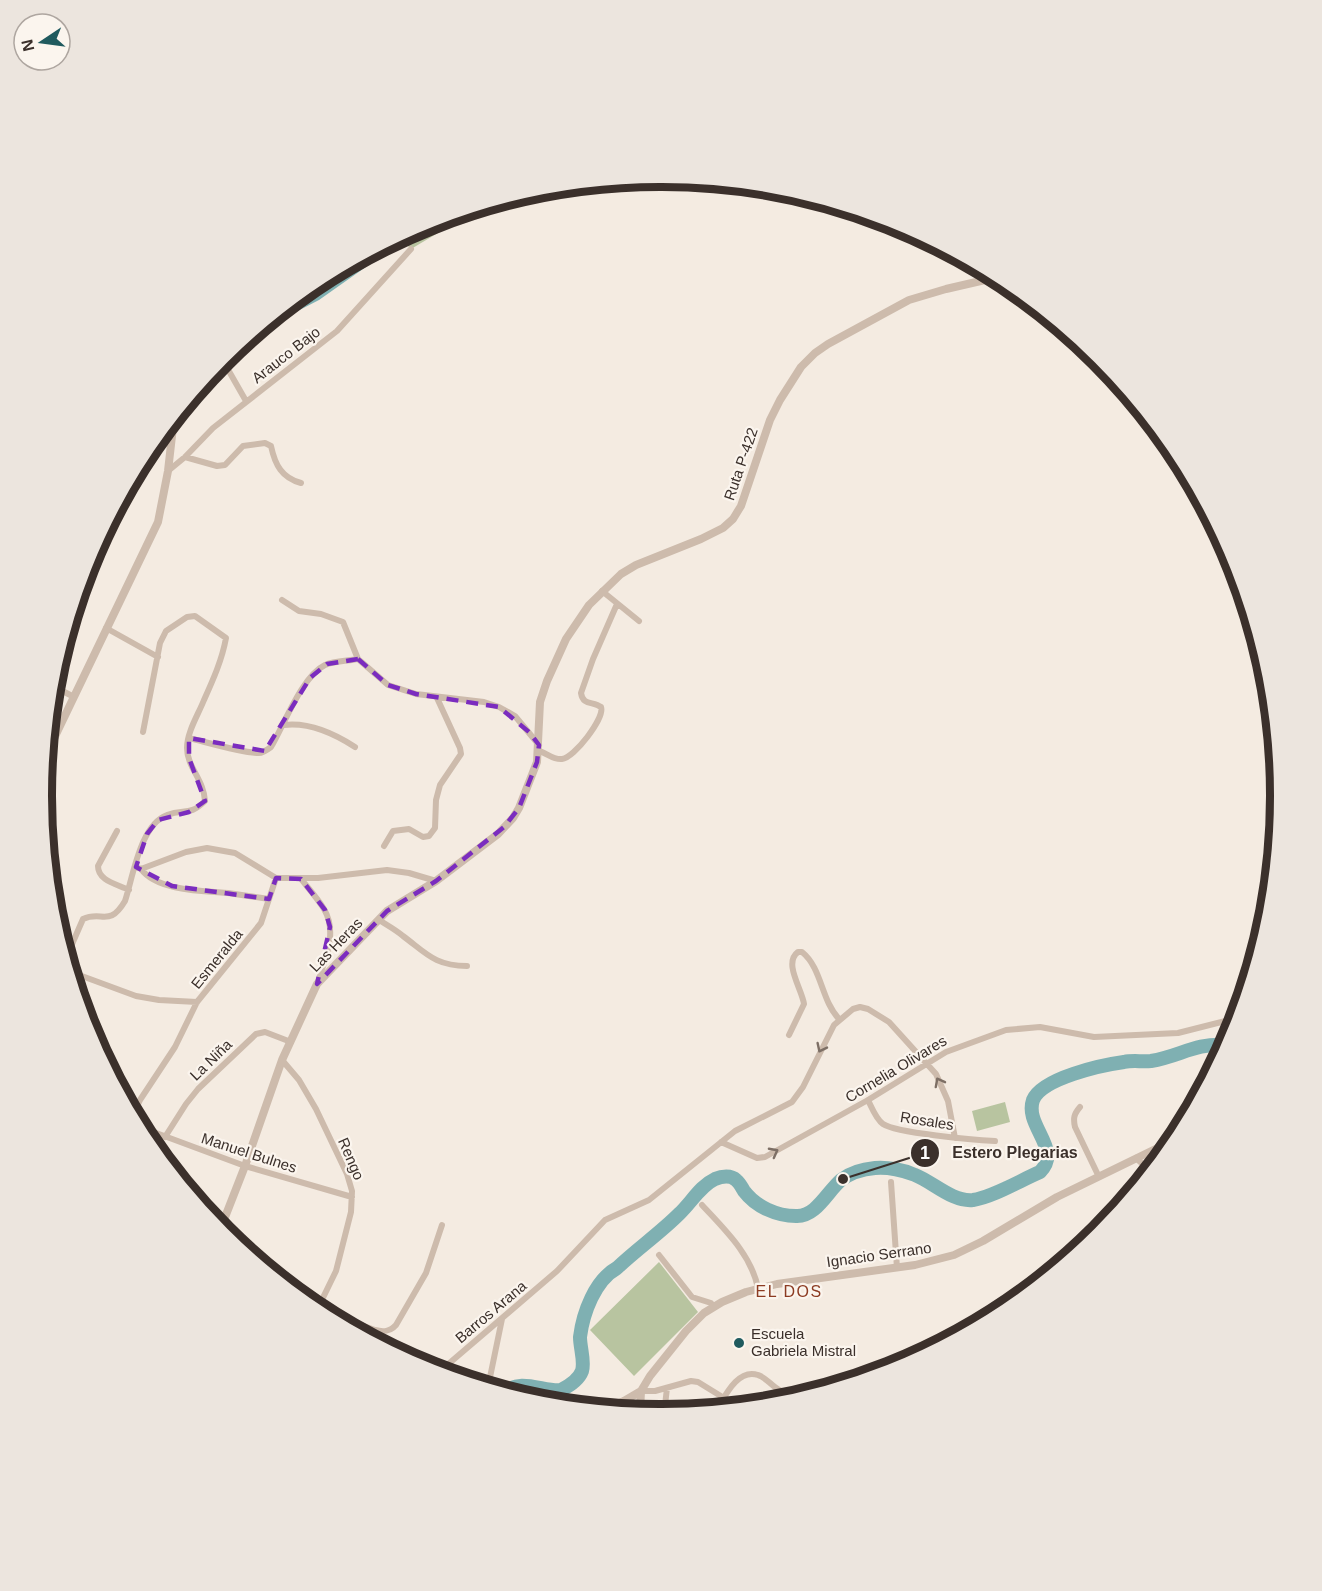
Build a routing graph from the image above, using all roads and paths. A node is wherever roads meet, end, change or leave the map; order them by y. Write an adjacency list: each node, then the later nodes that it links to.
1 (411, 249): 4 (street, Arauco Bajo)
2 (983, 280): 9 (street, Ruta P-422)
3 (228, 369): 4 (street)
4 (246, 401): 6 (street, Arauco Bajo)
5 (172, 433): 7 (street)
6 (185, 457): 7 (street, Arauco Bajo); 8 (street)
7 (168, 471): 13 (street)
8 (301, 483)
9 (602, 591): 11 (street); 22 (street, Ruta P-422)
10 (282, 600): 15 (street)
11 (617, 604): 12 (street); 25 (street)
12 (639, 621)
13 (106, 628): 14 (street); 17 (street)
14 (158, 657): 20 (street); 23 (street)
15 (358, 659): 18 (street); 19 (street)
16 (62, 691): 17 (street)
17 (74, 697): 21 (street)
18 (437, 698): 25 (street); 27 (street)
19 (284, 724): 23 (street); 24 (street)
20 (143, 732)
21 (56, 734)
22 (538, 735): 25 (street, Las Heras)
23 (189, 738): 28 (street)
24 (355, 747)
25 (539, 748): 31 (street, Las Heras)
26 (117, 831): 32 (street)
27 (384, 846)
28 (138, 868): 29 (street); 32 (street); 33 (street)
29 (276, 878): 30 (street); 33 (street, Esmeralda)
30 (301, 879): 31 (street); 38 (street)
31 (436, 881): 34 (street, Las Heras)
32 (129, 890): 35 (street)
33 (269, 899): 39 (street, Esmeralda)
34 (379, 920): 36 (street); 38 (street, Las Heras)
35 (71, 946)
36 (467, 966)
37 (80, 975): 39 (street)
38 (317, 984): 43 (street, Las Heras)
39 (197, 1002): 47 (street, Esmeralda)
40 (839, 1019): 42 (street); 45 (street); 52 (street, Barros Arana, one-way to 52)
41 (1226, 1021): 45 (street, Cornelia Olivares)
42 (789, 1035)
43 (291, 1042): 44 (street, Las Heras); 50 (street, La Niña)
44 (282, 1060): 56 (street, Las Heras); 60 (street, Rengo)
45 (926, 1063): 46 (street, Cornelia Olivares); 51 (street, one-way to 45)
46 (868, 1100): 51 (street, Rosales); 52 (street, Cornelia Olivares, one-way to 46)
47 (137, 1106)
48 (1080, 1107): 58 (street)
49 (154, 1133): 50 (street, Manuel Bulnes)
50 (165, 1137): 56 (street, Manuel Bulnes)
51 (955, 1138): 53 (street, Rosales)
52 (721, 1142): 69 (street, Barros Arana)
53 (995, 1142)
54 (1157, 1148): 55 (street, Ignacio Serrano)
55 (1136, 1158): 57 (street); 58 (street, Ignacio Serrano)
56 (245, 1166): 60 (street, Manuel Bulnes); 62 (street, Las Heras)
57 (1144, 1166)
58 (1099, 1177): 65 (street, Ignacio Serrano)
59 (891, 1182): 65 (street)
60 (352, 1197): 67 (street, Rengo)
61 (702, 1205): 66 (street)
62 (224, 1219)
63 (442, 1225): 70 (street)
64 (659, 1255): 68 (street)
65 (897, 1268): 66 (street, Ignacio Serrano)
66 (758, 1288): 68 (street, Ignacio Serrano)
67 (321, 1300)
68 (713, 1307): 74 (street, Ignacio Serrano)
69 (502, 1319): 71 (street, Barros Arana); 72 (street)
70 (366, 1327)
71 (447, 1365)
72 (490, 1379)
73 (667, 1388): 74 (street); 76 (street); 80 (street)
74 (641, 1390): 78 (street, Ignacio Serrano); 79 (street)
75 (784, 1391): 76 (street)
76 (724, 1398): 77 (street)
77 (722, 1401)
78 (620, 1403)
79 (640, 1403)
80 (665, 1404)

